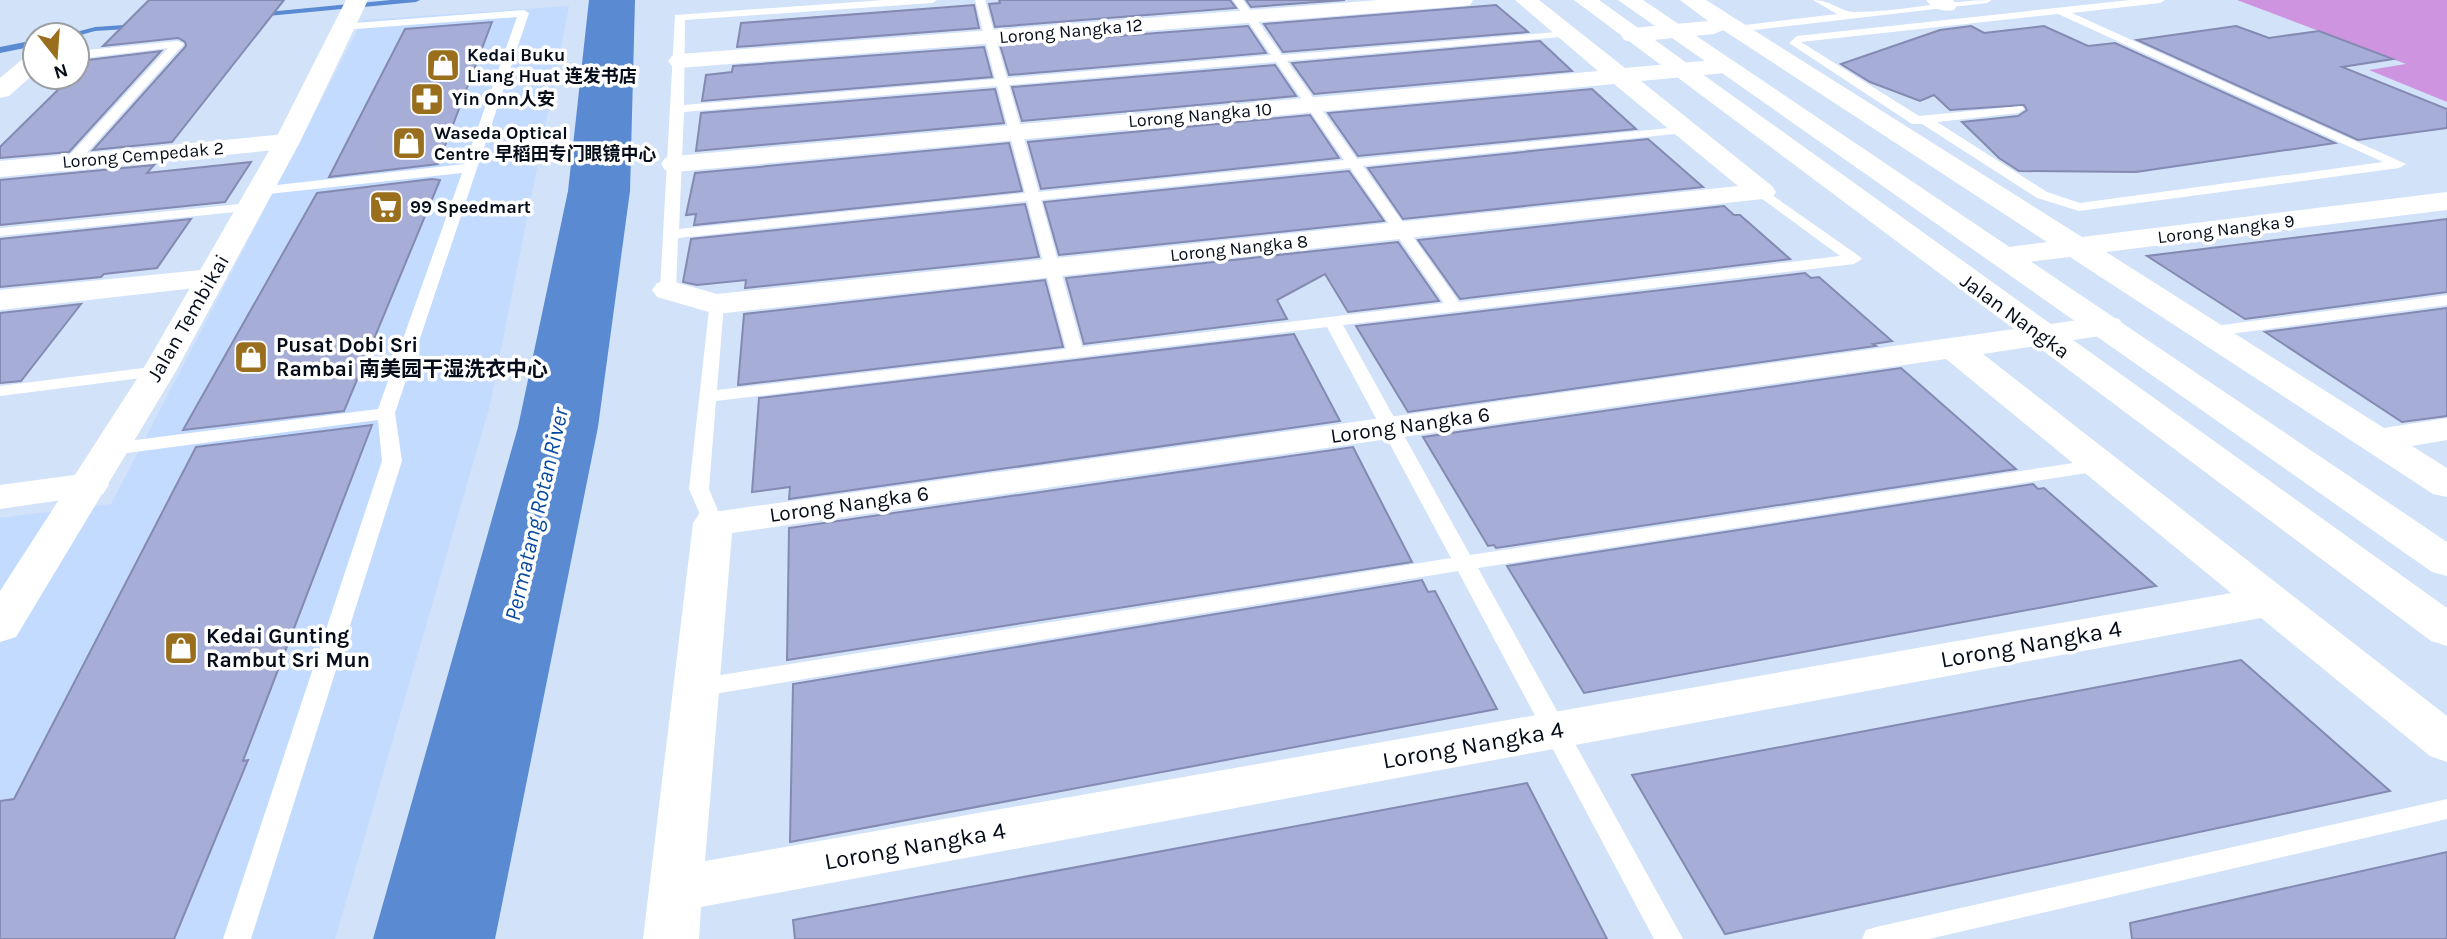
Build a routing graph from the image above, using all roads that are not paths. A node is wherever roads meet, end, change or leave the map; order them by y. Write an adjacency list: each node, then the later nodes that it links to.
1 (932, 0): 23 (lane)
2 (980, 0): 20 (lane)
3 (1462, 0): 12 (street, Lorong Nangka 12)
4 (1526, 0): 18 (street)
5 (1585, 0): 19 (street, Jalan Nangka)
6 (1629, 0): 17 (street, Jalan Nangka)
7 (1691, 0): 16 (street)
8 (1818, 0): 15 (lane)
9 (1987, 0): 11 (lane)
10 (2160, 0): 13 (lane)
11 (1942, 2): 15 (lane)
12 (1244, 8): 20 (street, Lorong Nangka 12); 22 (lane)
13 (2059, 11): 33 (lane); 33 (lane)
14 (350, 13): 37 (street, Jalan Tembikai); 41 (lane)
15 (1849, 16): 16 (lane)
16 (1733, 27): 17 (street); 34 (street)
17 (1674, 31): 19 (street); 24 (street, Jalan Nangka)
18 (1568, 34): 22 (lane); 27 (street)
19 (1632, 35): 25 (street, Jalan Nangka)
20 (990, 38): 23 (street, Lorong Nangka 12); 28 (lane)
21 (91, 53): 38 (lane)
22 (1279, 58): 28 (lane); 30 (lane)
23 (680, 61): 31 (lane)
24 (1725, 66): 25 (street, Lorong Nangka 10); 51 (street, Jalan Nangka)
25 (1680, 70): 27 (street, Lorong Nangka 10); 62 (street, Jalan Nangka)
26 (21, 73): 29 (street)
27 (1619, 76): 30 (street, Lorong Nangka 10); 35 (street)
28 (1002, 82): 31 (lane); 36 (lane)
29 (0, 91)
30 (1312, 105): 36 (street, Lorong Nangka 10); 40 (lane)
31 (677, 108): 39 (lane)
32 (2018, 109): 33 (lane)
33 (1921, 120): 34 (lane)
34 (1885, 125): 50 (street)
35 (1684, 129): 40 (lane); 43 (street)
36 (1016, 133): 39 (street, Lorong Nangka 10); 44 (lane)
37 (286, 142): 38 (street, Lorong Cempedak 2); 45 (street, Jalan Tembikai)
38 (71, 162): 42 (street, Lorong Cempedak 2)
39 (675, 164): 49 (lane)
40 (1353, 164): 44 (lane); 47 (lane)
41 (470, 168): 45 (lane); 68 (lane)
42 (0, 169)
43 (1762, 192): 47 (street, Lorong Nangka 8); 58 (lane)
44 (1033, 196): 49 (lane); 52 (lane)
45 (255, 199): 48 (lane); 53 (street, Jalan Tembikai)
46 (2447, 201): 50 (street, Lorong Nangka 9)
47 (1401, 231): 52 (street, Lorong Nangka 8); 58 (lane)
48 (0, 232)
49 (671, 234): 54 (lane)
50 (2074, 247): 51 (street, Lorong Nangka 9); 61 (street)
51 (2004, 256): 60 (street, Jalan Nangka)
52 (1052, 268): 57 (street, Lorong Nangka 8); 64 (lane)
53 (211, 278): 55 (street); 65 (street, Jalan Tembikai)
54 (668, 290): 57 (street)
55 (0, 300)
56 (2447, 300): 61 (lane)
57 (716, 304): 67 (lane)
58 (1455, 307): 59 (lane)
59 (1334, 323): 64 (lane); 69 (lane)
60 (2107, 326): 62 (street, Lorong Nangka 6); 78 (street, Jalan Nangka)
61 (2207, 332): 71 (street)
62 (2043, 336): 63 (street, Lorong Nangka 6); 82 (street, Jalan Nangka)
63 (1955, 349): 69 (street, Lorong Nangka 6); 73 (street)
64 (1075, 352): 67 (lane)
65 (159, 371): 66 (lane); 72 (street, Jalan Tembikai)
66 (0, 391)
67 (707, 397): 77 (lane)
68 (386, 412): 72 (lane); 88 (lane)
69 (1391, 428): 77 (street, Lorong Nangka 6); 79 (lane)
70 (2447, 429): 71 (street)
71 (2376, 440): 75 (street)
72 (112, 449): 74 (street, Jalan Tembikai)
73 (2100, 464): 79 (lane); 80 (street)
74 (89, 485): 76 (street); 81 (street, Jalan Tembikai)
75 (2447, 485)
76 (0, 497)
77 (713, 523): 83 (street)
78 (2447, 562)
79 (1465, 563): 83 (lane); 84 (lane)
80 (2270, 601): 84 (street, Lorong Nangka 4); 85 (street)
81 (0, 626)
82 (2447, 630)
83 (696, 688): 87 (street)
84 (1555, 730): 87 (street, Lorong Nangka 4); 90 (lane)
85 (2447, 743)
86 (2447, 809): 91 (lane)
87 (676, 889): 89 (street)
88 (237, 939)
89 (671, 939)
90 (1669, 939)
91 (1875, 939)

